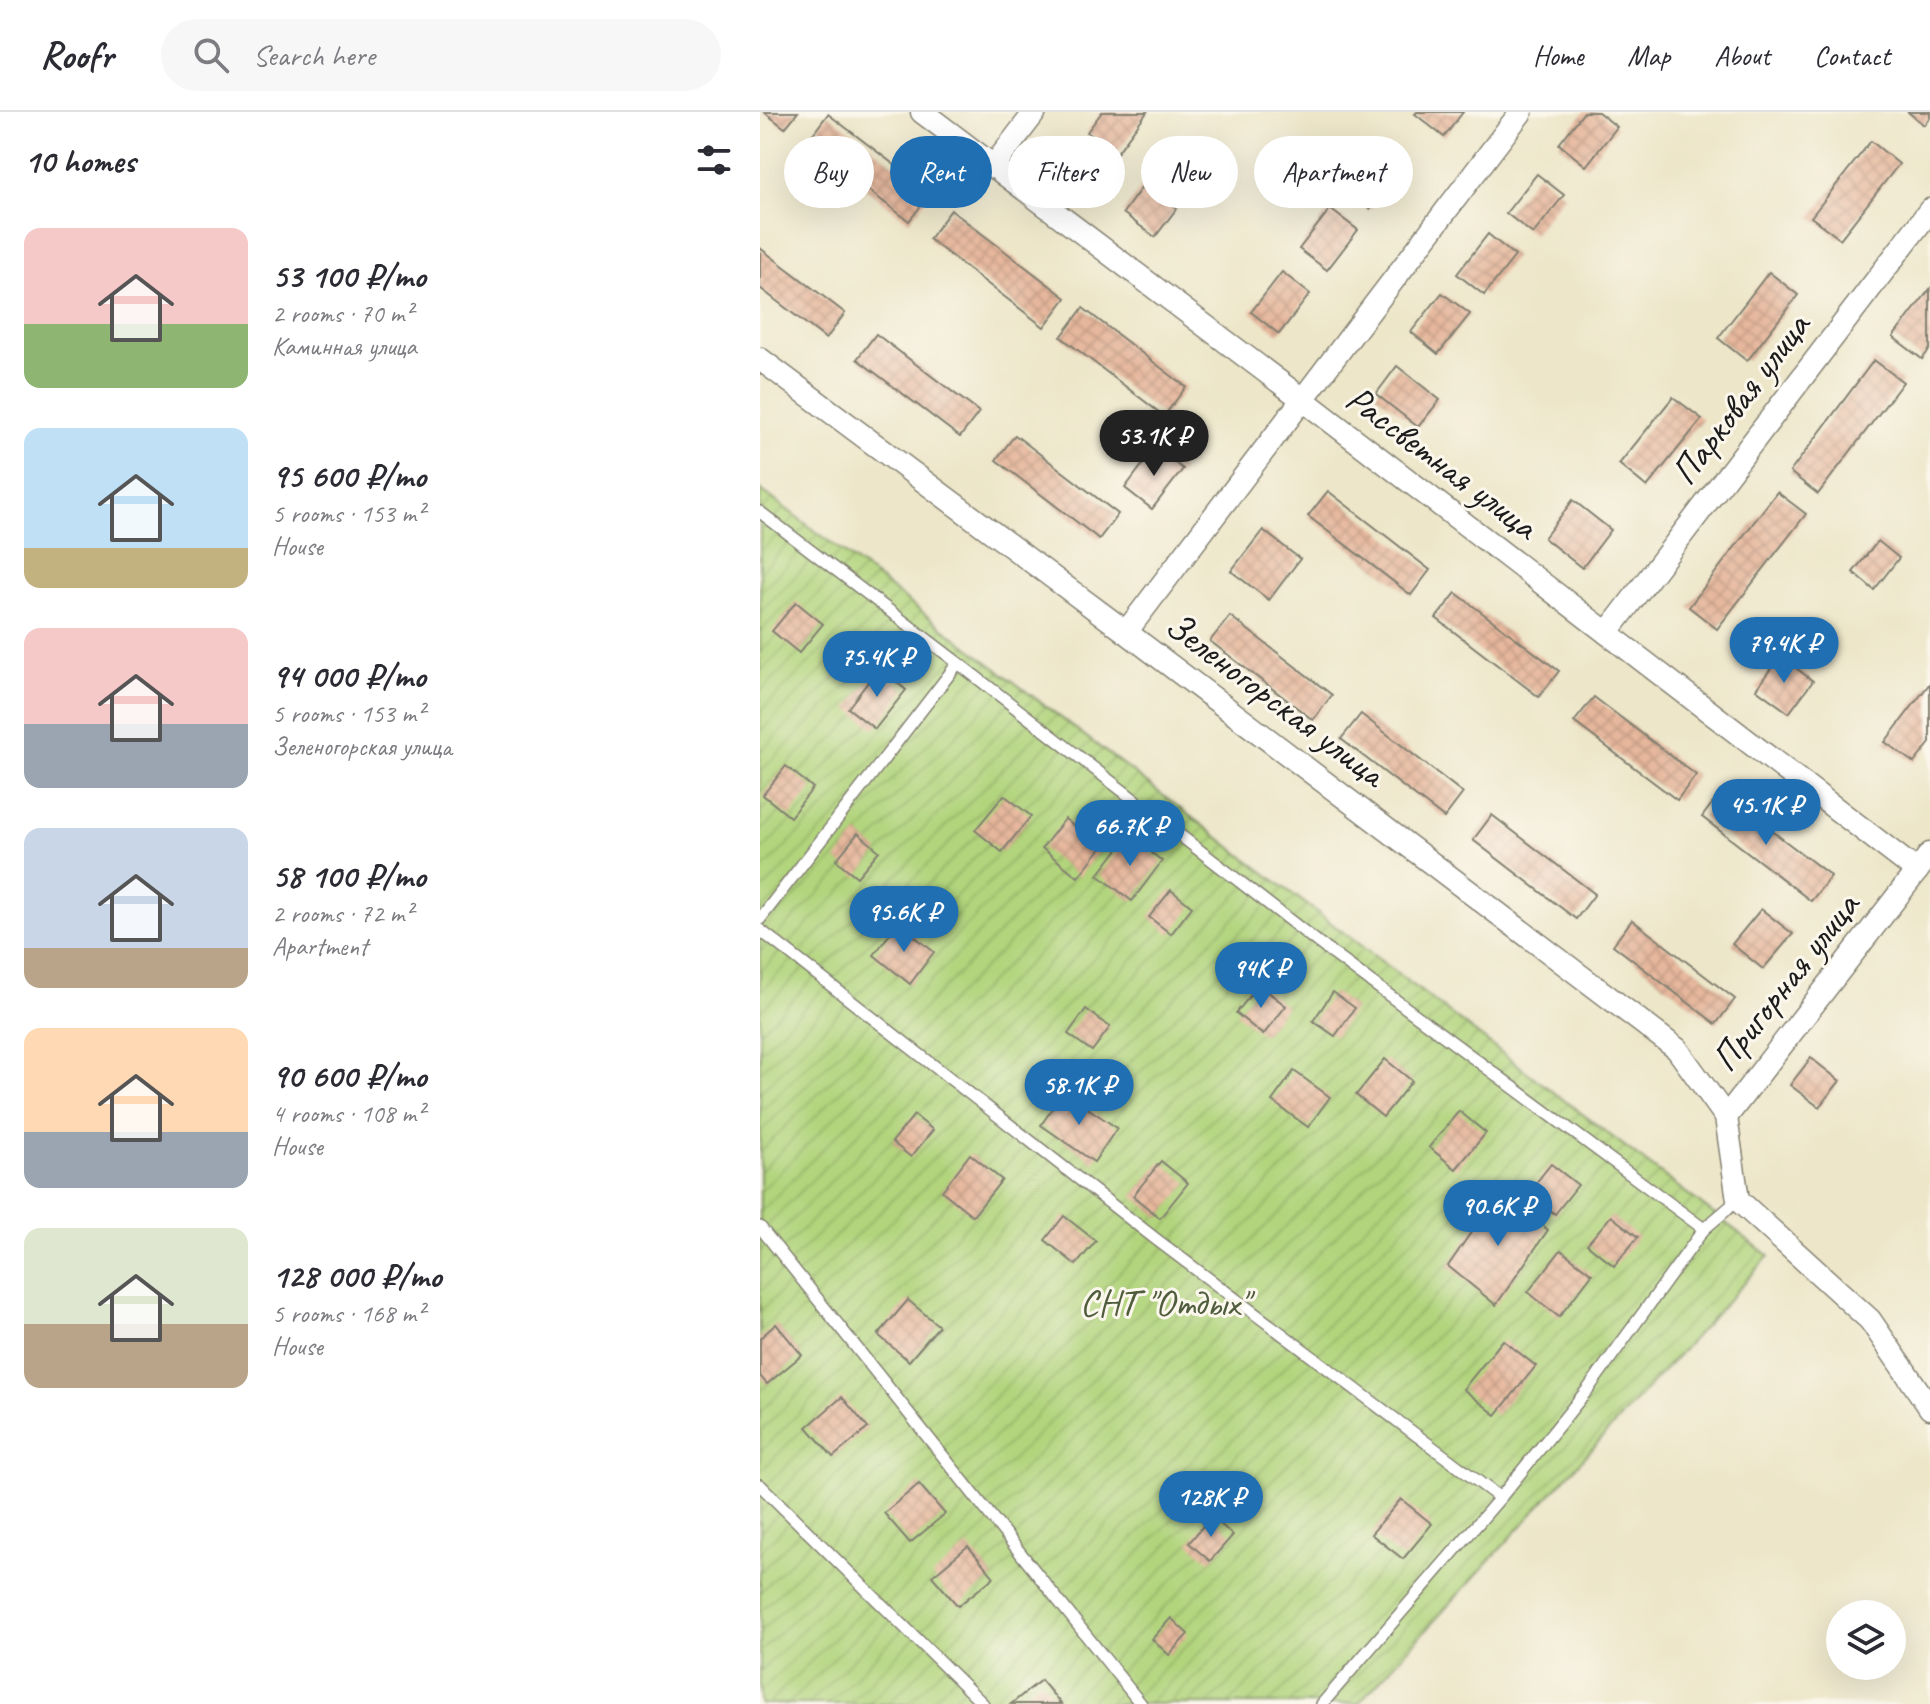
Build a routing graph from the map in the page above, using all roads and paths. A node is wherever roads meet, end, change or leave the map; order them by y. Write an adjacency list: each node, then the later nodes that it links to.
1 (922, 112): 4 (street, Рассветная улица)
2 (1035, 112): 4 (street)
3 (1521, 112): 7 (street)
4 (993, 167): 7 (street, Рассветная улица)
5 (1930, 210): 10 (street, Парковая улица)
6 (760, 359): 9 (street, Зеленогорская улица)
7 (1302, 399): 9 (street); 10 (street, Рассветная улица)
8 (760, 512): 11 (lane)
9 (1126, 632): 15 (street, Зеленогорская улица)
10 (1607, 633): 12 (street, Рассветная улица)
11 (958, 663): 13 (lane); 18 (lane)
12 (1924, 862): 15 (street, Пригорная улица)
13 (760, 919)
14 (760, 930): 21 (lane)
15 (1726, 1117): 16 (street)
16 (1738, 1200): 18 (lane); 19 (street)
17 (760, 1227): 23 (lane)
18 (1704, 1229): 21 (lane)
19 (1930, 1408)
20 (760, 1485): 22 (lane)
21 (1500, 1498): 24 (lane)
22 (983, 1704)
23 (1141, 1704)
24 (1322, 1704)

